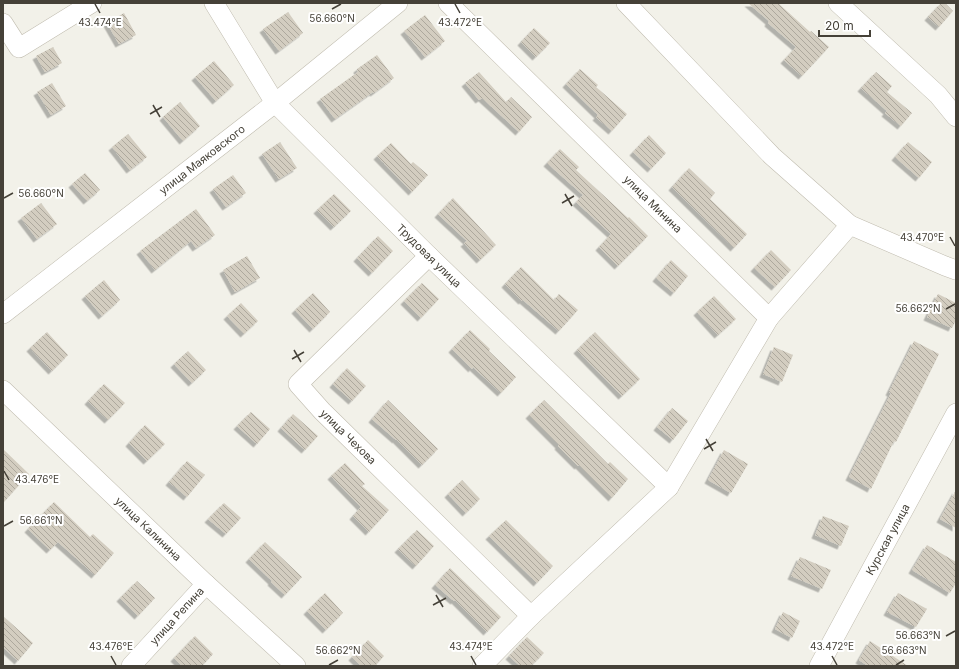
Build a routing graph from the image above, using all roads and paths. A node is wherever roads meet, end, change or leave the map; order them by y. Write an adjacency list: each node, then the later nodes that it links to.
1 (92, 3): 7 (street)
2 (214, 3): 8 (street, Трудовая улица)
3 (398, 3): 8 (street, улица Маяковского)
4 (448, 3): 14 (street, улица Минина)
5 (626, 3): 10 (street)
6 (838, 3): 9 (street)
7 (3, 22)
8 (275, 103): 11 (street, Трудовая улица); 13 (street, улица Маяковского)
9 (956, 117)
10 (850, 225): 12 (street); 14 (street)
11 (429, 256): 17 (street, Трудовая улица); 19 (street, улица Чехова)
12 (956, 270)
13 (3, 314)
14 (768, 318): 17 (street)
15 (3, 390): 18 (street, улица Калинина)
16 (956, 413): 23 (street, Курская улица)
17 (669, 487): 19 (street)
18 (206, 584): 20 (street, улица Репина); 21 (street, улица Калинина)
19 (531, 616): 22 (street)
20 (131, 666)
21 (296, 666)
22 (482, 666)
23 (819, 666)

